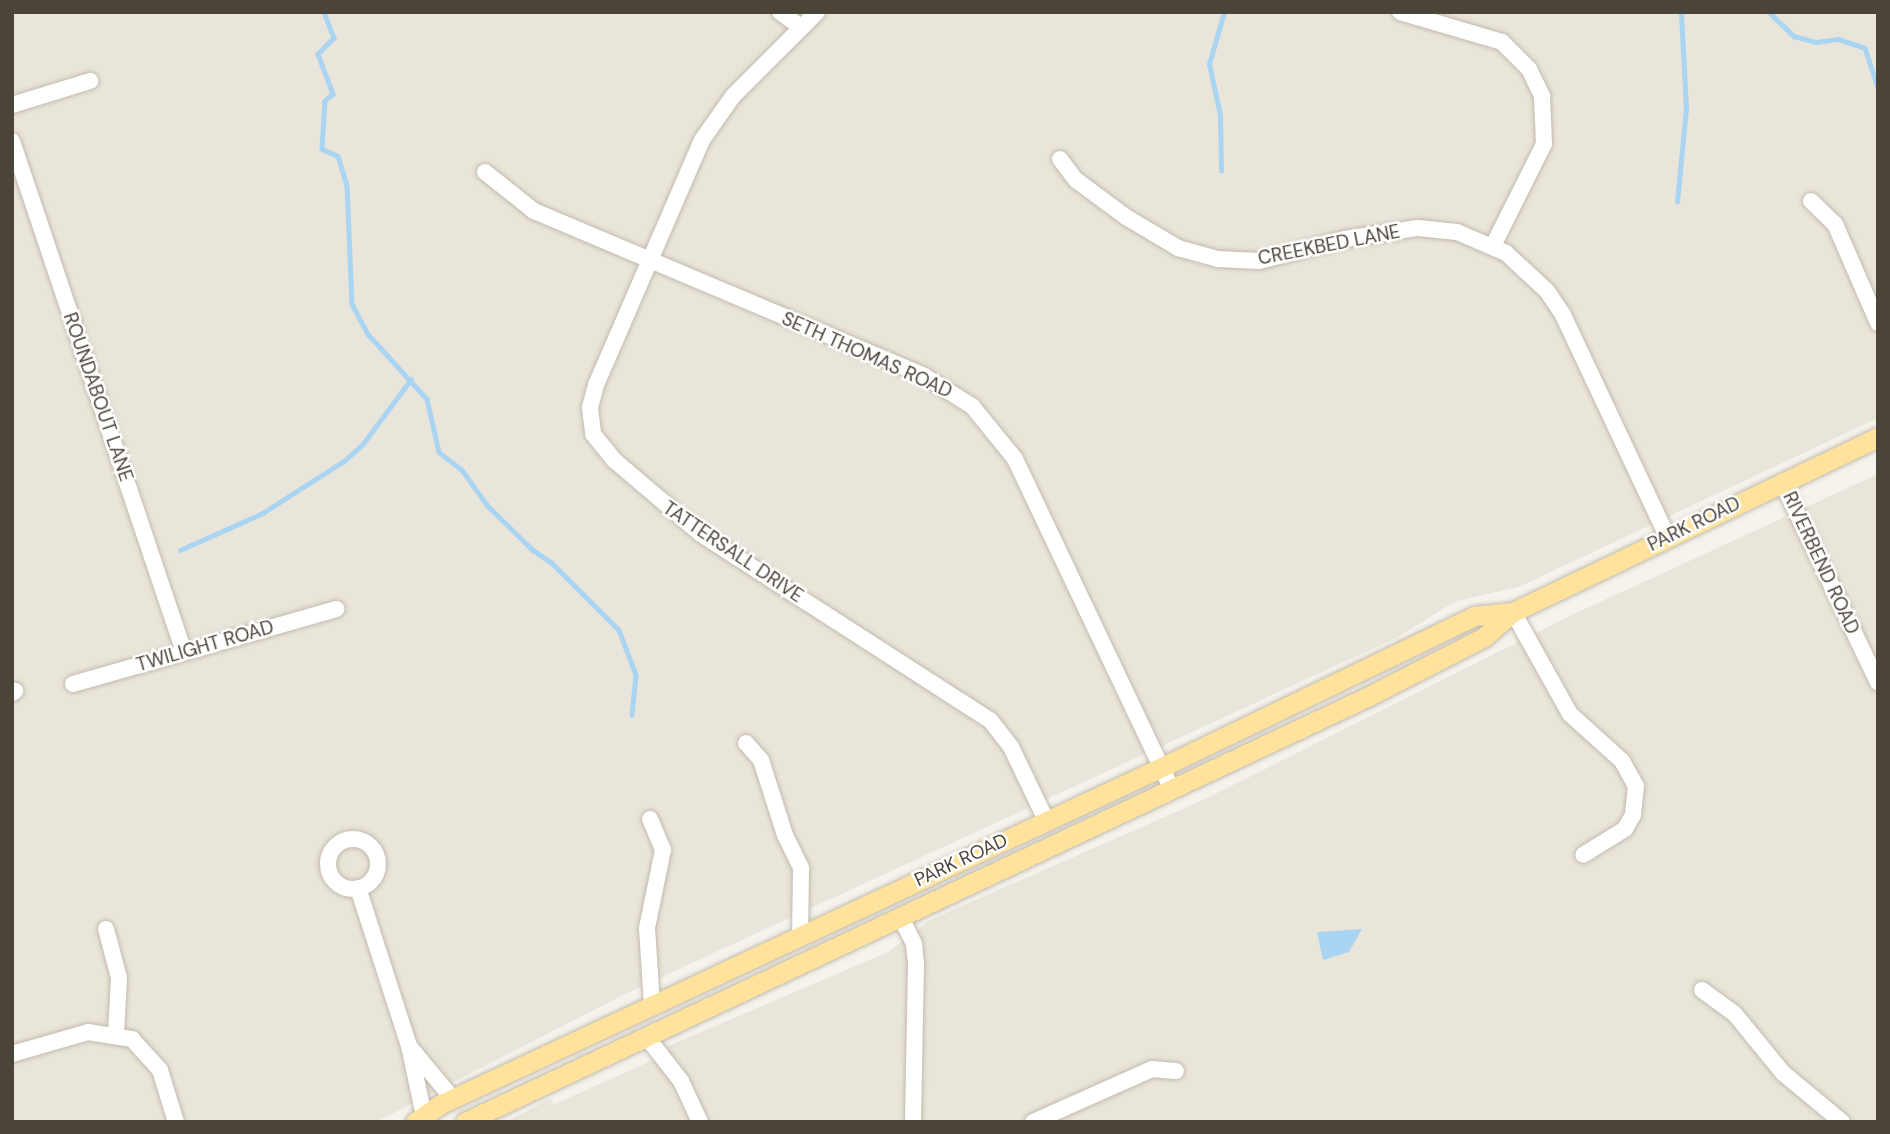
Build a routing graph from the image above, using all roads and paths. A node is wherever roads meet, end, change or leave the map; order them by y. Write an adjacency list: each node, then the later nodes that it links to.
1 (780, 12): 4 (street)
2 (817, 12): 4 (street, TATTERSALL DRIVE)
3 (1400, 12): 11 (street)
4 (801, 27): 12 (street, TATTERSALL DRIVE)
5 (90, 81): 6 (street)
6 (12, 105)
7 (12, 141): 19 (street, ROUNDABOUT LANE)
8 (1060, 159): 11 (street, CREEKBED LANE)
9 (485, 172): 12 (street, SETH THOMAS ROAD)
10 (1811, 201): 13 (street)
11 (1493, 246): 16 (street, CREEKBED LANE)
12 (649, 259): 23 (street, SETH THOMAS ROAD); 26 (street, TATTERSALL DRIVE)
13 (1878, 323)
14 (1878, 437): 15 (main road, PARK ROAD)
15 (1783, 482): 16 (main road, PARK ROAD); 20 (street, RIVERBEND ROAD)
16 (1667, 536): 18 (main road, PARK ROAD)
17 (337, 609): 19 (street, TWILIGHT ROAD)
18 (1513, 612): 23 (main road, PARK ROAD); 24 (main road, PARK ROAD); 27 (street)
19 (184, 653): 21 (street, TWILIGHT ROAD)
20 (1878, 682)
21 (73, 684)
22 (746, 743): 31 (street)
23 (1162, 768): 24 (street, SETH THOMAS ROAD); 26 (main road, PARK ROAD)
24 (1172, 789): 29 (main road, PARK ROAD)
25 (650, 819): 33 (street)
26 (1046, 820): 31 (main road, PARK ROAD)
27 (1584, 855)
28 (358, 888): 36 (street)
29 (900, 916): 35 (main road, PARK ROAD); 44 (street)
30 (106, 929): 34 (street)
31 (800, 936): 33 (main road, PARK ROAD)
32 (1702, 990): 46 (street)
33 (652, 1005): 39 (main road, PARK ROAD)
34 (116, 1033): 37 (street); 41 (street)
35 (646, 1036): 42 (main road, PARK ROAD); 43 (street)
36 (409, 1046): 39 (street); 40 (street)
37 (12, 1054)
38 (1176, 1071): 45 (street)
39 (453, 1099): 40 (main road, PARK ROAD)
40 (419, 1119)
41 (176, 1122)
42 (465, 1122)
43 (700, 1122)
44 (913, 1122)
45 (1033, 1122)
46 (1842, 1122)

